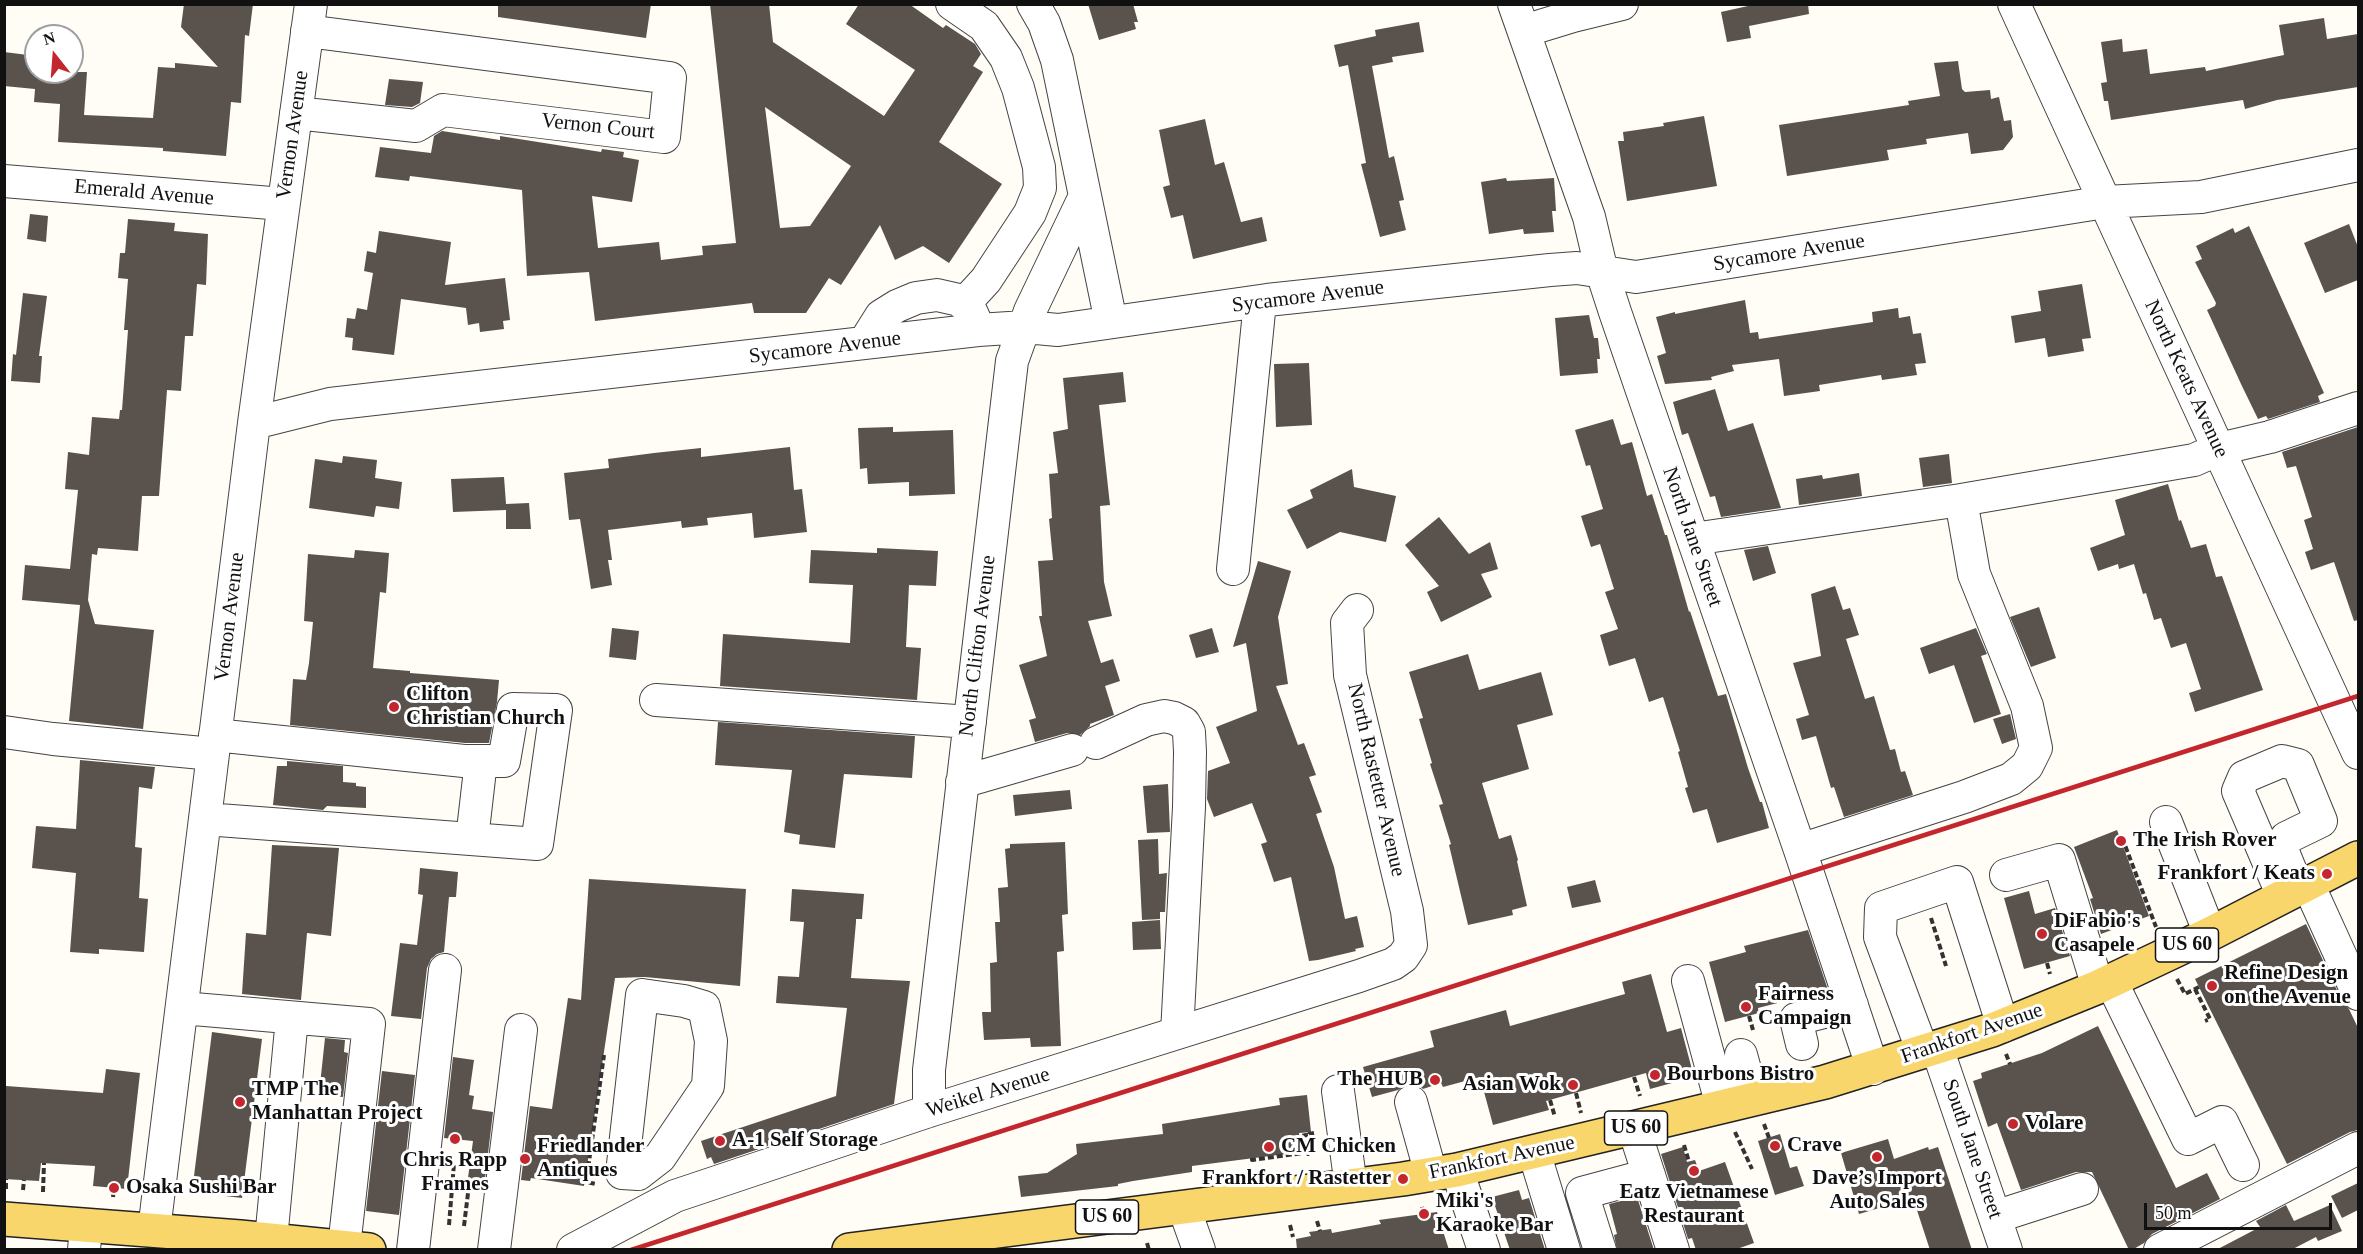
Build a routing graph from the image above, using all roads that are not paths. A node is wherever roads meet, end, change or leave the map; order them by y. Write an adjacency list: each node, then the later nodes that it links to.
1 (952, 4): 10 (street)
2 (1034, 4): 8 (street)
3 (1623, 4): 6 (street)
4 (2014, 4): 13 (street, North Keats Avenue)
5 (309, 18): 7 (street, Vernon Avenue); 7 (street, Vernon Court)
6 (1519, 18): 15 (street, North Jane Street)
7 (296, 113): 14 (street, Vernon Avenue)
8 (1077, 156): 10 (street); 12 (street)
9 (2358, 165): 13 (street, Sycamore Avenue)
10 (1039, 167): 17 (street)
11 (4, 182): 14 (street, Emerald Avenue)
12 (1085, 196): 18 (street); 19 (street, North Clifton Avenue)
13 (2105, 202): 15 (street, Sycamore Avenue); 22 (street, North Keats Avenue)
14 (283, 204): 21 (street, Vernon Avenue)
15 (1602, 272): 16 (street, Sycamore Avenue); 24 (street, North Jane Street)
16 (1260, 302): 18 (street, Sycamore Avenue); 25 (street)
17 (971, 317): 19 (street, Sycamore Avenue); 21 (street, Sycamore Avenue)
18 (1111, 322): 19 (street, Sycamore Avenue)
19 (1025, 327): 28 (street, North Clifton Avenue)
20 (2358, 408): 22 (street)
21 (254, 423): 30 (street, Vernon Avenue)
22 (2218, 449): 23 (street); 31 (street, North Keats Avenue)
23 (1961, 500): 24 (street); 38 (street)
24 (1693, 539): 38 (street, North Jane Street)
25 (1233, 569)
26 (1357, 610): 44 (street, North Rastetter Avenue)
27 (656, 700): 28 (street)
28 (970, 722): 33 (street, North Clifton Avenue)
29 (4, 732): 30 (street)
30 (214, 744): 32 (street); 34 (street, Vernon Avenue)
31 (2358, 753)
32 (481, 761): 36 (street); 36 (street)
33 (962, 782): 53 (street); 61 (street, North Clifton Avenue)
34 (205, 819): 36 (street); 50 (street, Vernon Avenue)
35 (2166, 822): 42 (street)
36 (472, 839)
37 (2273, 839): 41 (street)
38 (1800, 850): 49 (street, North Jane Street)
39 (2358, 858): 41 (main road, Frankfort Avenue / US 60)
40 (2006, 875): 47 (street)
41 (2297, 890): 42 (main road, Frankfort Avenue / US 60); 43 (street)
42 (2210, 934): 47 (main road, Frankfort Avenue / US 60)
43 (2348, 943): 48 (street)
44 (1407, 952): 53 (street, Weikel Avenue)
45 (445, 970): 81 (street)
46 (1688, 981): 63 (street)
47 (2105, 984): 54 (main road, Frankfort Avenue / US 60); 66 (street)
48 (2358, 994)
49 (1852, 1005): 55 (street); 58 (street, North Jane Street)
50 (182, 1008): 51 (street); 76 (street, Vernon Avenue)
51 (292, 1018): 79 (street); 80 (street)
52 (521, 1030): 82 (street)
53 (1177, 1033): 61 (street, Weikel Avenue)
54 (2004, 1040): 56 (main road, Frankfort Avenue / US 60); 56 (street, South Jane Street)
55 (1803, 1044)
56 (1930, 1050): 58 (main road, Frankfort Avenue / US 60); 75 (street, South Jane Street)
57 (1741, 1054): 63 (street)
58 (1873, 1069): 63 (main road, Frankfort Avenue / US 60)
59 (1338, 1090): 70 (street)
60 (1411, 1102): 67 (street)
61 (929, 1111): 73 (street, Weikel Avenue)
62 (1637, 1113): 63 (main road, Frankfort Avenue / US 60); 65 (main road, Frankfort Avenue / US 60); 69 (street)
63 (1744, 1115)
64 (2358, 1148): 91 (street)
65 (1534, 1152): 67 (main road, Frankfort Avenue / US 60); 87 (street)
66 (2243, 1165)
67 (1444, 1172): 70 (main road, Frankfort Avenue / US 60); 86 (street)
68 (638, 1174): 68 (street); 73 (street)
69 (1648, 1175): 88 (street); 89 (street)
70 (1351, 1186): 74 (main road, Frankfort Avenue / US 60)
71 (2082, 1189): 75 (street)
72 (5, 1204): 77 (main road)
73 (652, 1208): 83 (street, Weikel Avenue)
74 (1184, 1208): 78 (main road, Frankfort Avenue / US 60); 85 (street)
75 (1995, 1217): 90 (street, South Jane Street)
76 (154, 1230): 77 (main road); 79 (main road)
77 (85, 1237)
78 (977, 1241): 84 (main road, Frankfort Avenue / US 60)
79 (271, 1245): 80 (main road)
80 (356, 1248)
81 (413, 1250)
82 (494, 1250)
83 (573, 1250)
84 (849, 1250)
85 (1199, 1250)
86 (1484, 1250)
87 (1564, 1250)
88 (1600, 1250)
89 (1673, 1250)
90 (2006, 1250)
91 (2160, 1250)

